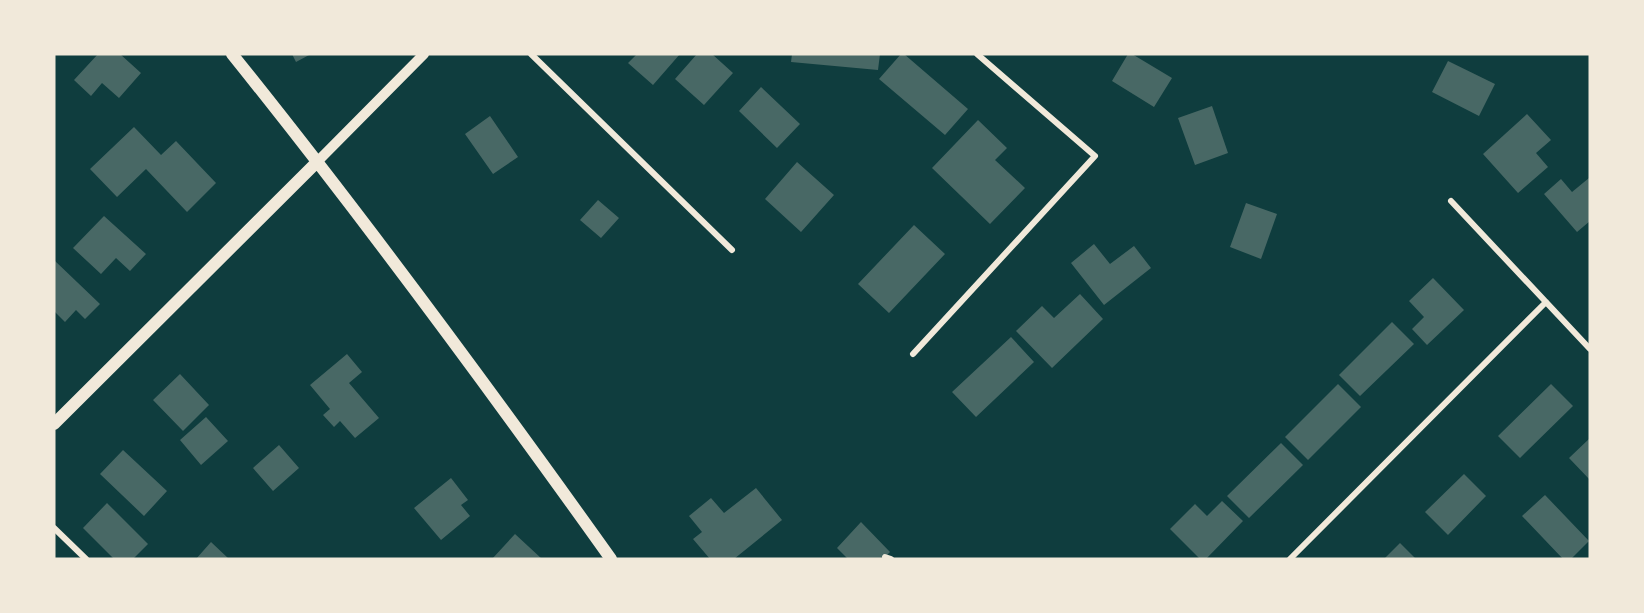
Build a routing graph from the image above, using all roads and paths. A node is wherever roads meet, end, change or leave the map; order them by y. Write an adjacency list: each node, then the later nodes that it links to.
1 (232, 54): 5 (main road)
2 (424, 54): 5 (street)
3 (531, 54): 7 (street)
4 (977, 54): 10 (street)
5 (318, 161): 11 (main road); 14 (main road)
6 (1451, 201): 8 (street)
7 (732, 250)
8 (1546, 302): 9 (street); 15 (street)
9 (1590, 349)
10 (913, 354)
11 (54, 424)
12 (54, 528): 13 (street)
13 (86, 559)
14 (611, 559)
15 (1290, 559)

